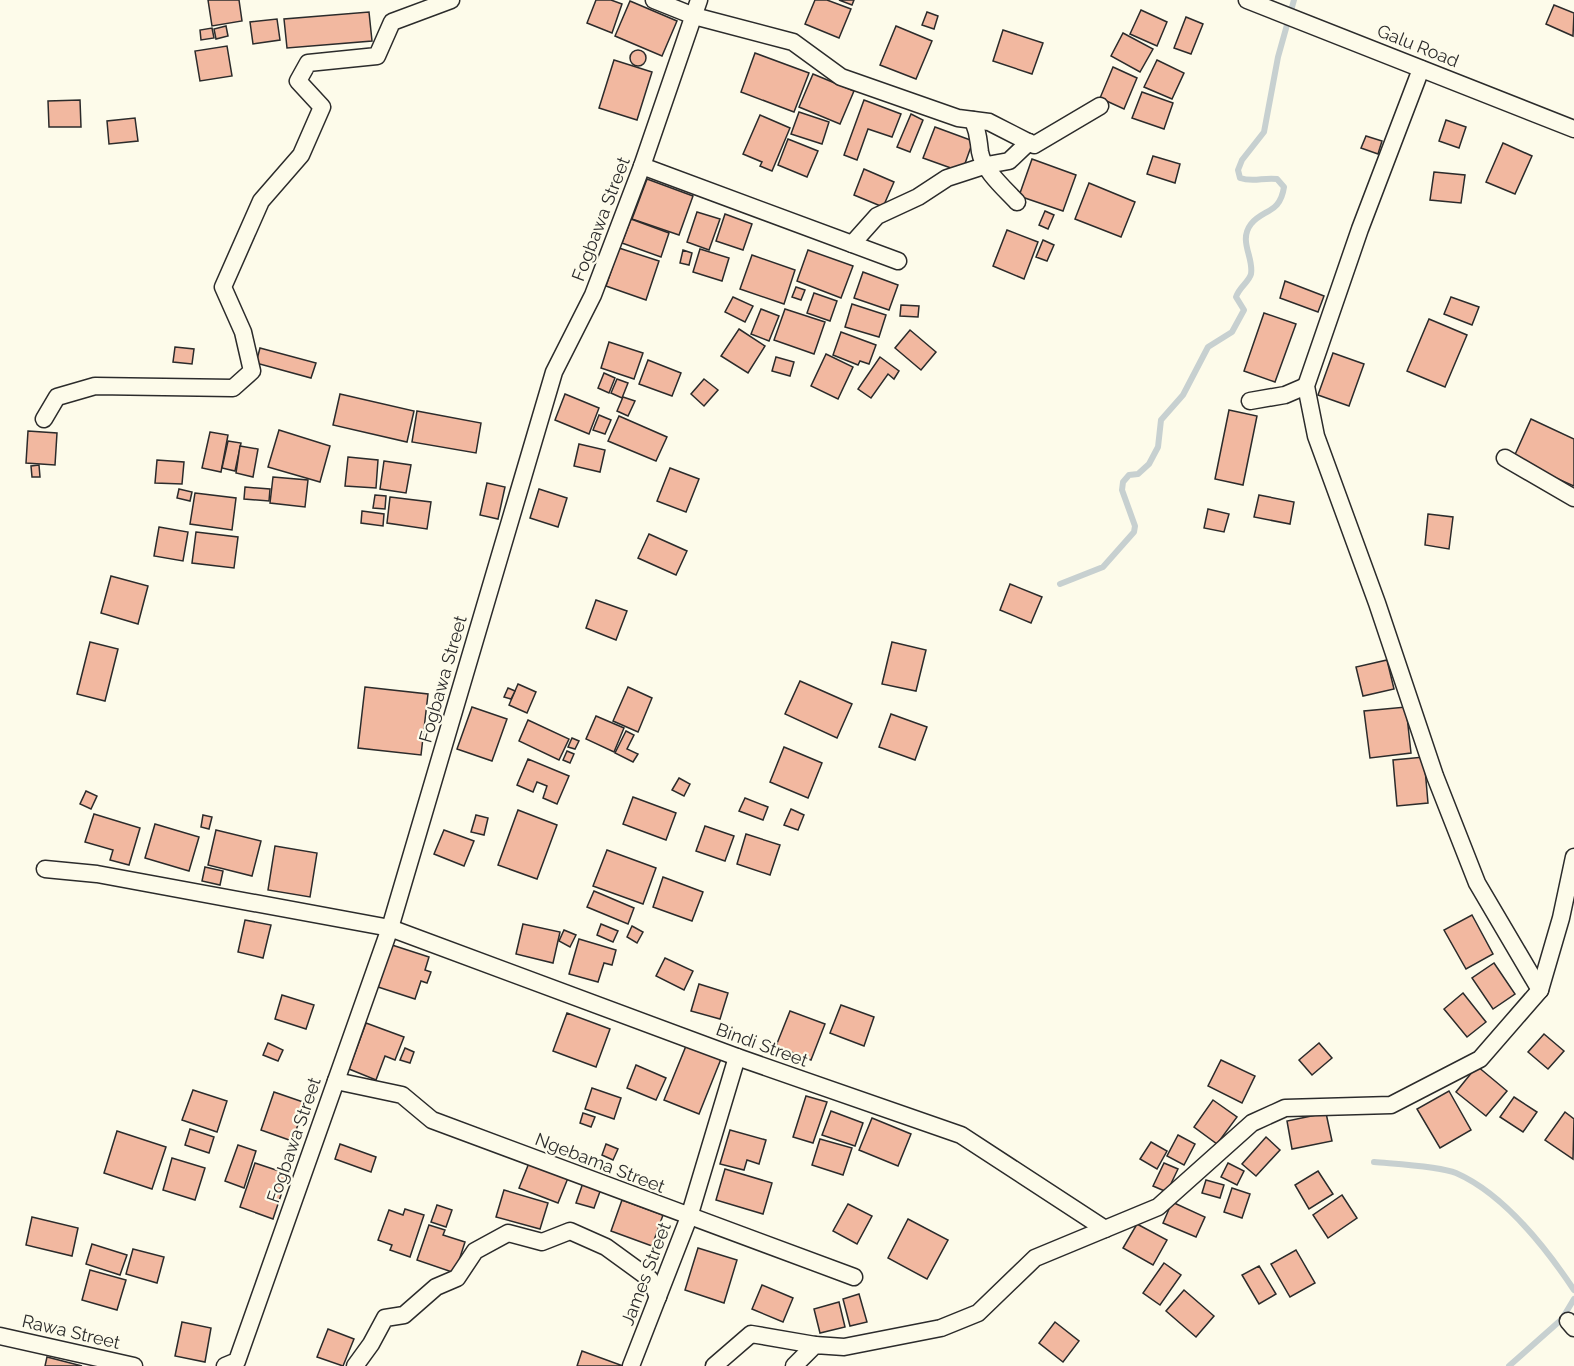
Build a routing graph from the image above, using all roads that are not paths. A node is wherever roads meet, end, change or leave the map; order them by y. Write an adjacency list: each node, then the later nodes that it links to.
1 (451, 0): 17 (street)
2 (654, 0): 4 (street)
3 (1247, 0): 5 (street, Galu Road)
4 (696, 8): 7 (street); 11 (street, Fogbawa Street)
5 (1421, 69): 8 (street, Galu Road); 15 (street)
6 (1100, 106): 9 (street)
7 (973, 120): 9 (street); 10 (street)
8 (1574, 129)
9 (1029, 142): 10 (street)
10 (987, 165): 12 (street); 13 (street)
11 (642, 166): 13 (street); 23 (street, Fogbawa Street)
12 (1017, 202)
13 (852, 244): 14 (street)
14 (898, 261)
15 (1305, 386): 16 (street); 24 (street)
16 (1250, 401)
17 (44, 419)
18 (1505, 458): 19 (street)
19 (1574, 498)
20 (1574, 856): 22 (street)
21 (45, 869): 23 (street, Bindi Street)
22 (1568, 916): 24 (street)
23 (390, 928): 25 (street, Bindi Street); 26 (street, Fogbawa Street)
24 (1540, 990): 28 (street)
25 (737, 1057): 27 (street, James Street); 28 (street, Bindi Street)
26 (336, 1081): 27 (street, Ngebama Street); 33 (street, Fogbawa Street)
27 (689, 1217): 29 (street, Ngebama Street); 30 (street, James Street)
28 (1105, 1229): 32 (street)
29 (854, 1277)
30 (658, 1298): 35 (street); 36 (street, James Street)
31 (0, 1336): 34 (street, Rawa Street)
32 (815, 1345): 37 (street); 38 (street)
33 (237, 1365)
34 (134, 1366)
35 (355, 1366)
36 (631, 1366)
37 (714, 1366)
38 (794, 1366)

